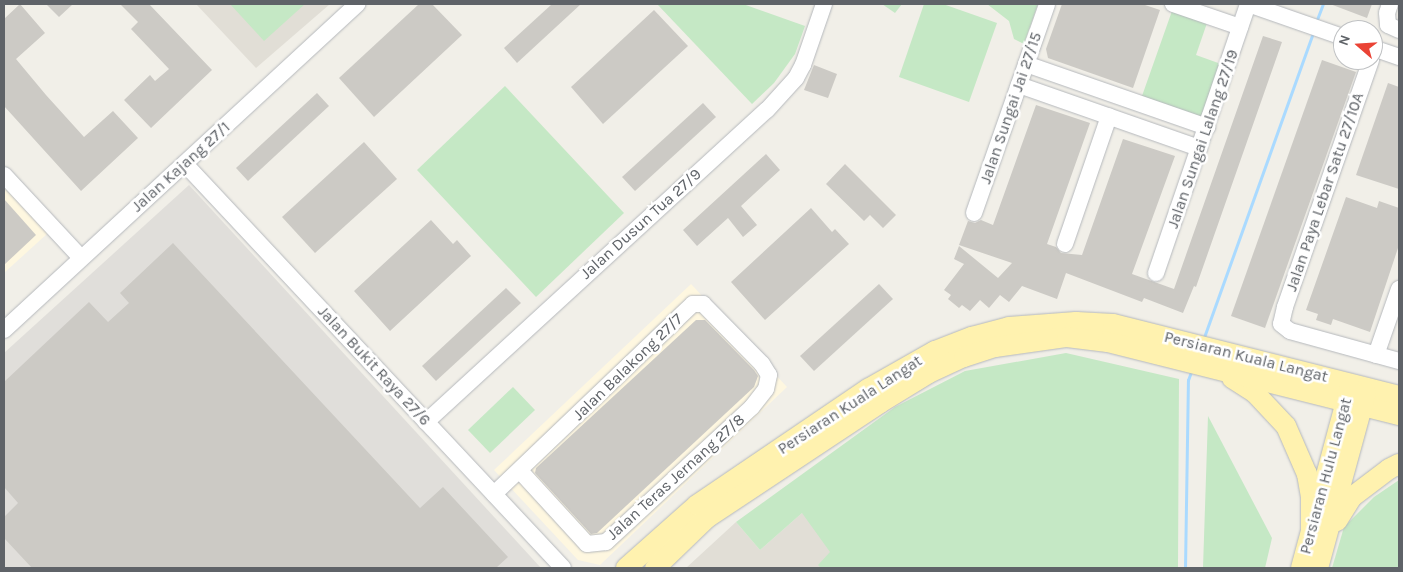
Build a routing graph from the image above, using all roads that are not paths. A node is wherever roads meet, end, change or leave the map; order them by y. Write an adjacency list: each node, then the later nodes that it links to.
1 (357, 4): 18 (street, Jalan Kajang 27/1)
2 (824, 4): 33 (street, Jalan Dusun Tua 27/9)
3 (1047, 4): 12 (street, Jalan Sungai Jai 27/15)
4 (1173, 4): 7 (street)
5 (1248, 4): 7 (street, Jalan Sungai Lalang 27/19); 9 (street)
6 (1388, 8): 8 (street)
7 (1240, 27): 16 (street, Jalan Sungai Lalang 27/19)
8 (1399, 30)
9 (1333, 34)
10 (1383, 55): 11 (street)
11 (1399, 57)
12 (1026, 64): 14 (street, Jalan Sungai Jai 27/15); 16 (street)
13 (1367, 70): 26 (street, Jalan Paya Lebar Satu 27/10A)
14 (1019, 85): 15 (street); 20 (street, Jalan Sungai Jai 27/15)
15 (1109, 116): 17 (street); 21 (street)
16 (1206, 127): 17 (street, Jalan Sungai Lalang 27/19)
17 (1199, 148): 23 (street, Jalan Sungai Lalang 27/19)
18 (185, 164): 22 (street, Jalan Kajang 27/1); 33 (street, Jalan Bukit Raya 27/6)
19 (4, 175): 22 (street)
20 (974, 213)
21 (1065, 244)
22 (81, 258): 25 (street, Jalan Kajang 27/1)
23 (1156, 273)
24 (1399, 289): 26 (street)
25 (4, 330)
26 (1376, 355): 28 (street)
27 (1210, 361): 30 (main road, Persiaran Kuala Langat); 37 (main road, Persiaran Kuala Langat); 38 (main road)
28 (1399, 361)
29 (762, 364): 35 (street, Jalan Balakong 27/7); 35 (street, Jalan Teras Jernang 27/8)
30 (1357, 394): 31 (main road, Persiaran Kuala Langat); 32 (main road, Persiaran Kuala Langat); 38 (main road, Persiaran Hulu Langat)
31 (1399, 396)
32 (1399, 415)
33 (426, 422): 36 (street, Jalan Bukit Raya 27/6)
34 (1399, 464): 38 (main road)
35 (520, 471): 36 (street, Jalan Balakong 27/7)
36 (494, 494): 39 (street, Jalan Bukit Raya 27/6)
37 (702, 512): 40 (main road, Persiaran Kuala Langat); 41 (main road, Persiaran Kuala Langat)
38 (1319, 533): 42 (main road, Persiaran Hulu Langat); 43 (main road, Persiaran Hulu Langat)
39 (563, 568)
40 (626, 568)
41 (655, 568)
42 (1301, 568)
43 (1318, 568)

